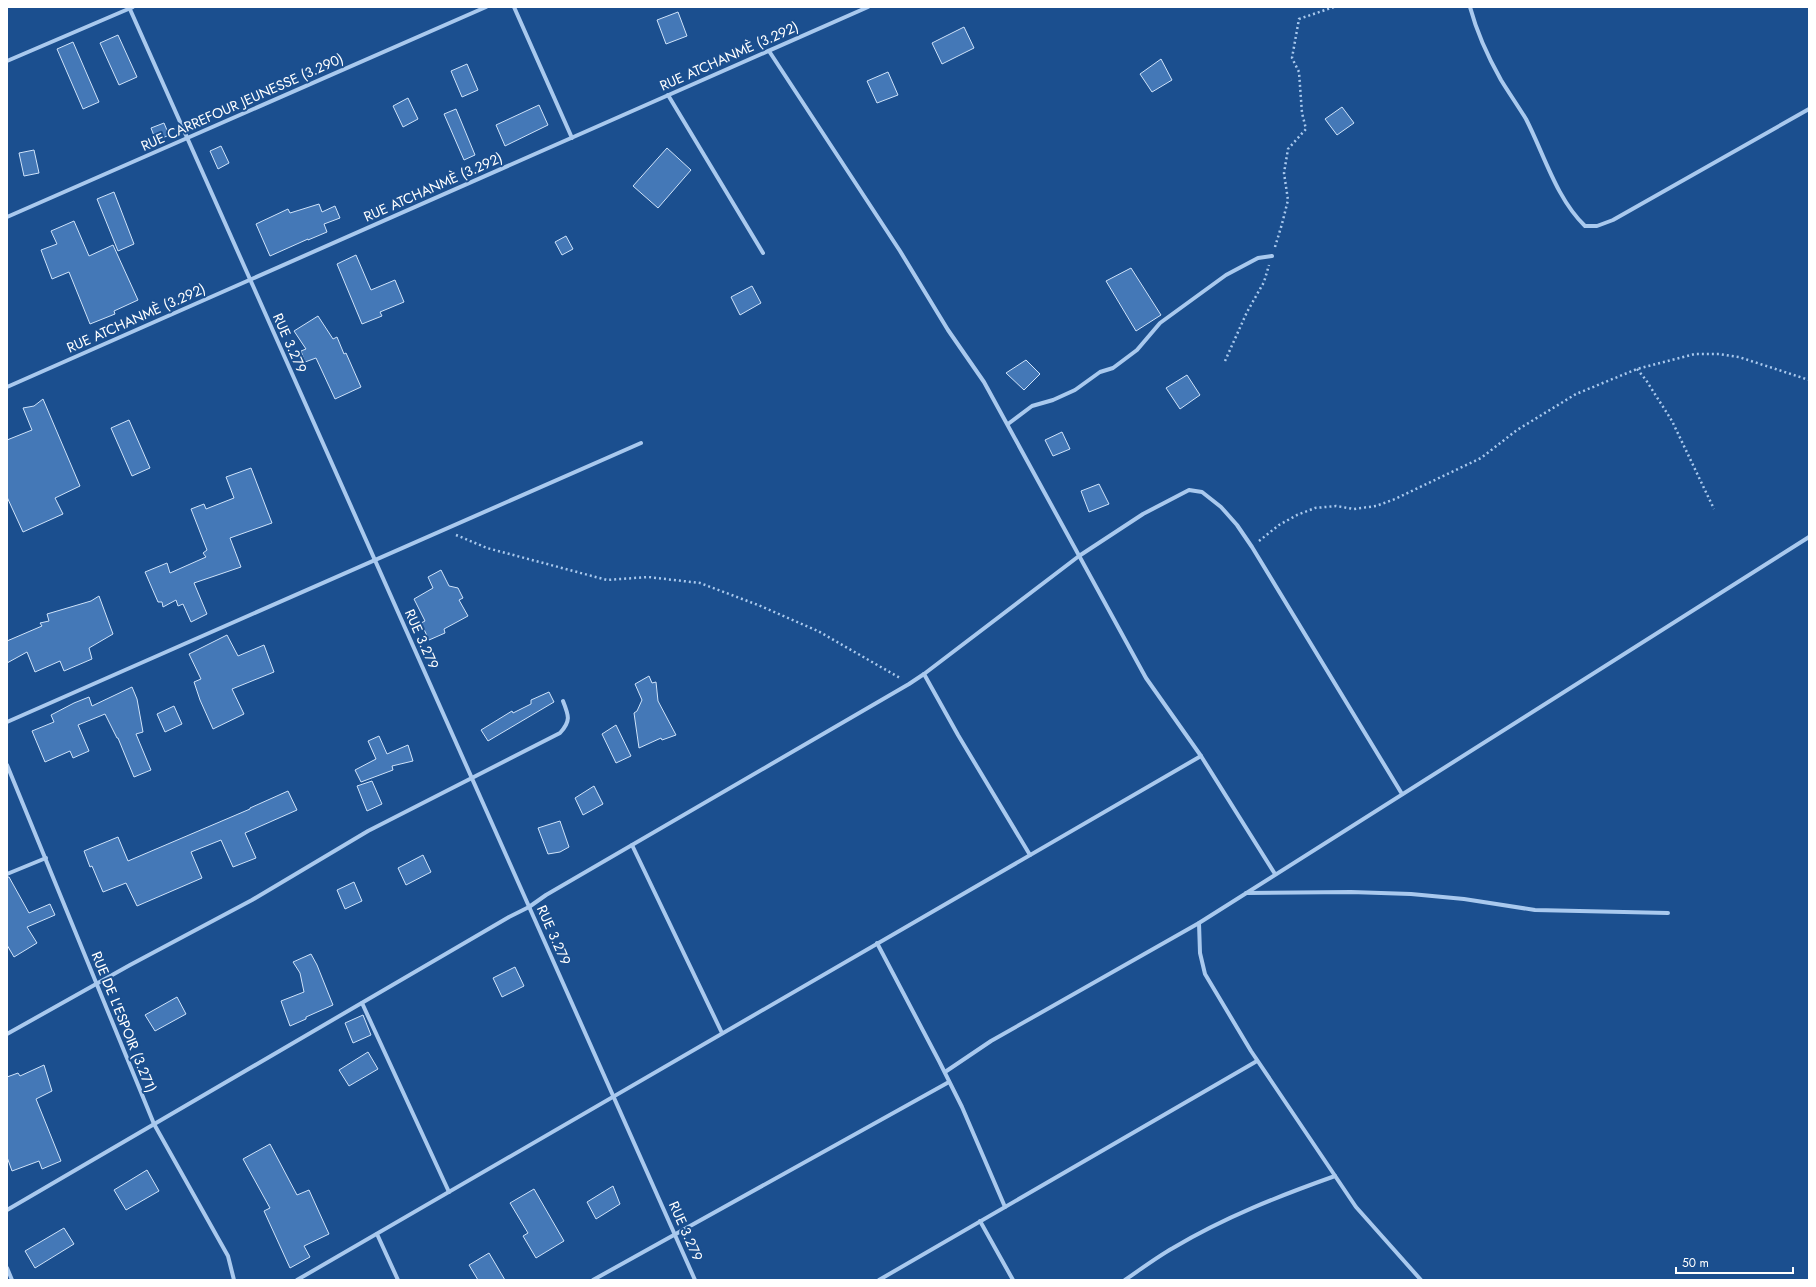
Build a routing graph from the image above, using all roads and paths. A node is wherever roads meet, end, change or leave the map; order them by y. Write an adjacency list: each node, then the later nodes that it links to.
1 (486, 7): 11 (street, RUE CARREFOUR JEUNESSE (3.290))
2 (514, 7): 12 (street)
3 (868, 7): 7 (street, RUE ATCHANMÈ (3.292))
4 (1334, 7): 15 (path)
5 (1470, 7): 10 (street)
6 (131, 8): 8 (street); 11 (street, RUE 3.279)
7 (769, 51): 9 (street, RUE ATCHANMÈ (3.292)); 21 (street)
8 (7, 61)
9 (668, 95): 12 (street, RUE ATCHANMÈ (3.292)); 14 (street)
10 (1809, 109)
11 (187, 138): 13 (street, RUE CARREFOUR JEUNESSE (3.290)); 16 (street, RUE 3.279)
12 (572, 138): 16 (street, RUE ATCHANMÈ (3.292))
13 (7, 217)
14 (763, 253)
15 (1272, 256): 17 (path); 21 (street)
16 (250, 279): 20 (street, RUE ATCHANMÈ (3.292)); 28 (street, RUE 3.279)
17 (1225, 361)
18 (1637, 369): 19 (path); 23 (path); 26 (path)
19 (1809, 380)
20 (7, 387)
21 (1008, 424): 27 (street)
22 (641, 443): 24 (street)
23 (1714, 509)
24 (445, 529): 28 (street); 30 (path)
25 (1809, 537): 36 (street)
26 (1252, 547): 27 (street); 36 (street)
27 (1079, 556): 29 (street); 33 (street)
28 (375, 560): 32 (street); 35 (street, RUE 3.279)
29 (924, 674): 30 (street); 38 (street)
30 (909, 684): 37 (street)
31 (563, 701): 35 (street)
32 (7, 722)
33 (1201, 756): 38 (street); 41 (street)
34 (7, 765): 39 (street, RUE DE L'ESPOIR (3.271))
35 (472, 778): 43 (street, RUE 3.279); 47 (street)
36 (1402, 794): 41 (street)
37 (632, 845): 43 (street); 49 (street)
38 (1030, 855): 46 (street)
39 (46, 858): 40 (street); 47 (street, RUE DE L'ESPOIR (3.271))
40 (7, 874)
41 (1275, 874): 42 (street)
42 (1246, 893): 44 (street); 45 (street)
43 (529, 907): 48 (street); 54 (street, RUE 3.279)
44 (1668, 913)
45 (1198, 923): 51 (street); 52 (street)
46 (877, 944): 49 (street); 52 (street)
47 (97, 984): 50 (street); 55 (street, RUE DE L'ESPOIR (3.271))
48 (362, 1003): 55 (street); 57 (street)
49 (722, 1033): 54 (street)
50 (7, 1034)
51 (1257, 1061): 56 (street); 58 (street)
52 (945, 1072): 53 (street)
53 (950, 1082): 58 (street); 62 (street)
54 (614, 1097): 57 (street); 62 (street, RUE 3.279)
55 (154, 1124): 59 (street); 65 (street, RUE DE L'ESPOIR (3.271))
56 (1335, 1176): 72 (street); 73 (street)
57 (449, 1192): 61 (street)
58 (1005, 1207): 60 (street)
59 (7, 1210)
60 (980, 1221): 70 (street); 71 (street)
61 (377, 1234): 66 (street); 67 (street)
62 (675, 1235): 68 (street); 69 (street, RUE 3.279)
63 (7, 1268): 64 (street)
64 (12, 1280)
65 (234, 1280)
66 (297, 1280)
67 (398, 1280)
68 (593, 1280)
69 (695, 1280)
70 (878, 1280)
71 (1013, 1280)
72 (1125, 1280)
73 (1421, 1280)

